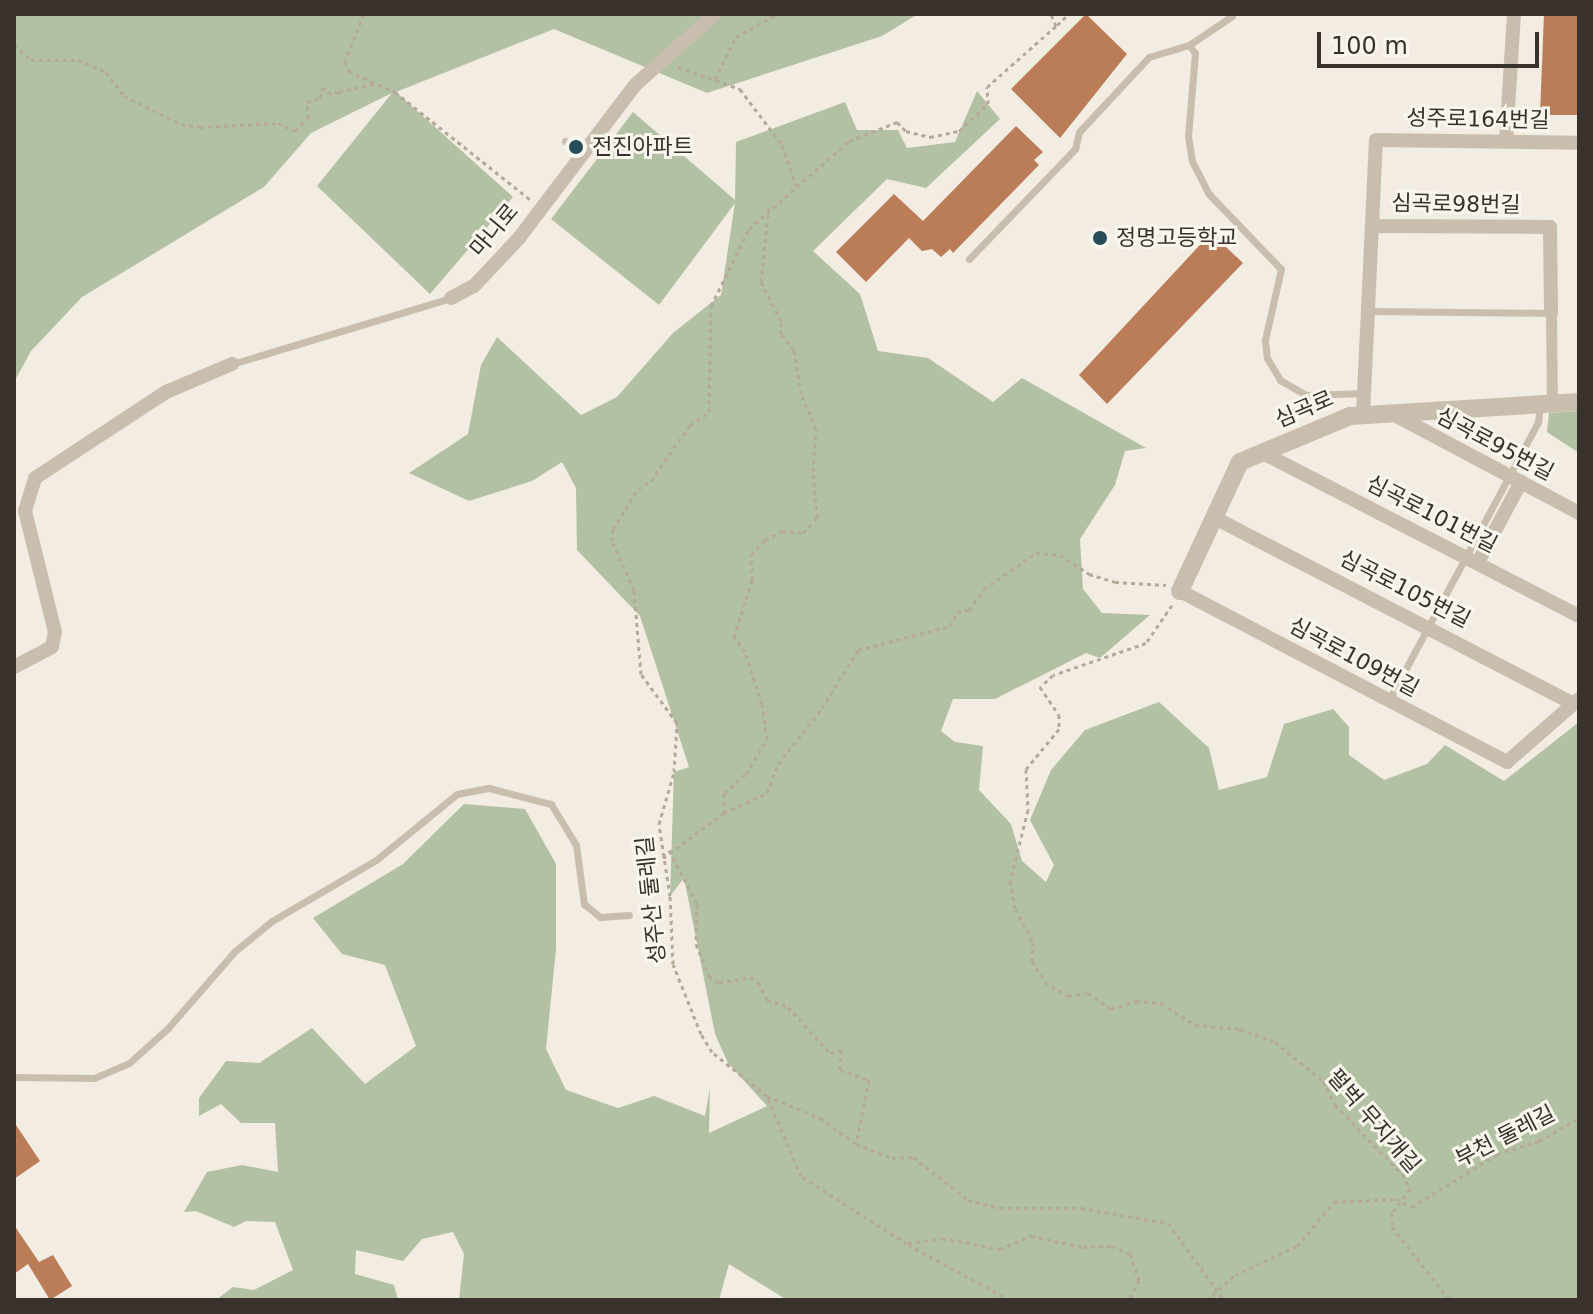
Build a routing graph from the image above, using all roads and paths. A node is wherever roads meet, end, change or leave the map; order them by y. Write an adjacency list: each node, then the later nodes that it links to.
1 (364, 14): 13 (path)
2 (715, 14): 11 (street, 마니로)
3 (777, 14): 12 (path)
4 (1051, 14): 8 (path)
5 (1069, 14): 8 (path)
6 (1514, 14): 16 (street)
7 (1232, 16): 10 (lane)
8 (1056, 26): 19 (path, 성주산 둘레길)
9 (14, 45): 13 (path)
10 (1189, 45): 23 (lane); 28 (lane)
11 (662, 62): 12 (path); 18 (street, 마니로)
12 (715, 79): 19 (path)
13 (378, 83): 20 (path)
14 (1376, 140): 16 (street, 성주로164번길); 22 (street, 심곡로98번길)
15 (565, 141): 18 (lane)
16 (1506, 141): 17 (street, 성주로164번길)
17 (1579, 143)
18 (581, 154): 20 (street, 마니로)
19 (796, 186): 21 (path, 성주산 둘레길)
20 (541, 207): 24 (street, 마니로)
21 (769, 207): 44 (path); 46 (path, 성주산 둘레길)
22 (1372, 226): 25 (street, 심곡로98번길); 26 (street, 심곡로98번길)
23 (969, 259)
24 (451, 298): 27 (lane, 마니로)
25 (1368, 311): 26 (lane); 28 (street, 심곡로98번길)
26 (1551, 313): 30 (street, 심곡로98번길)
27 (232, 364): 41 (street)
28 (1364, 393): 32 (street, 심곡로98번길)
29 (1579, 402): 30 (street, 심곡로)
30 (1546, 404): 31 (street, 심곡로); 34 (lane)
31 (1390, 413): 32 (street, 심곡로); 34 (street, 심곡로95번길)
32 (1363, 415): 33 (street, 심곡로)
33 (1263, 453): 36 (street, 심곡로); 37 (street, 심곡로101번길)
34 (1515, 479): 35 (street, 심곡로95번길); 37 (street)
35 (1579, 513)
36 (1215, 518): 38 (street, 심곡로); 40 (street, 심곡로105번길)
37 (1472, 559): 39 (street, 심곡로101번길); 40 (lane)
38 (1180, 591): 42 (street, 심곡로109번길); 44 (path); 52 (path, 펄벅 무지개길)
39 (1579, 616)
40 (1429, 625): 42 (lane); 43 (street, 심곡로105번길)
41 (14, 667)
42 (1389, 700): 43 (street, 심곡로109번길)
43 (1576, 702)
44 (724, 813): 45 (path)
45 (669, 850): 46 (path); 51 (path)
46 (663, 858): 49 (path, 성주산 둘레길)
47 (629, 915): 48 (lane)
48 (14, 1077)
49 (767, 1096): 51 (path); 53 (path, 성주산 둘레길)
50 (1579, 1118): 52 (path, 부천 둘레길)
51 (856, 1144): 54 (path)
52 (1400, 1204): 54 (path, 부천 둘레길); 59 (path, 펄벅 무지개길)
53 (907, 1244): 55 (path, 성주산 둘레길); 56 (path)
54 (1215, 1290): 57 (path, 부천 둘레길); 58 (path)
55 (1010, 1300)
56 (1136, 1300)
57 (1207, 1300)
58 (1224, 1300)
59 (1450, 1300)

